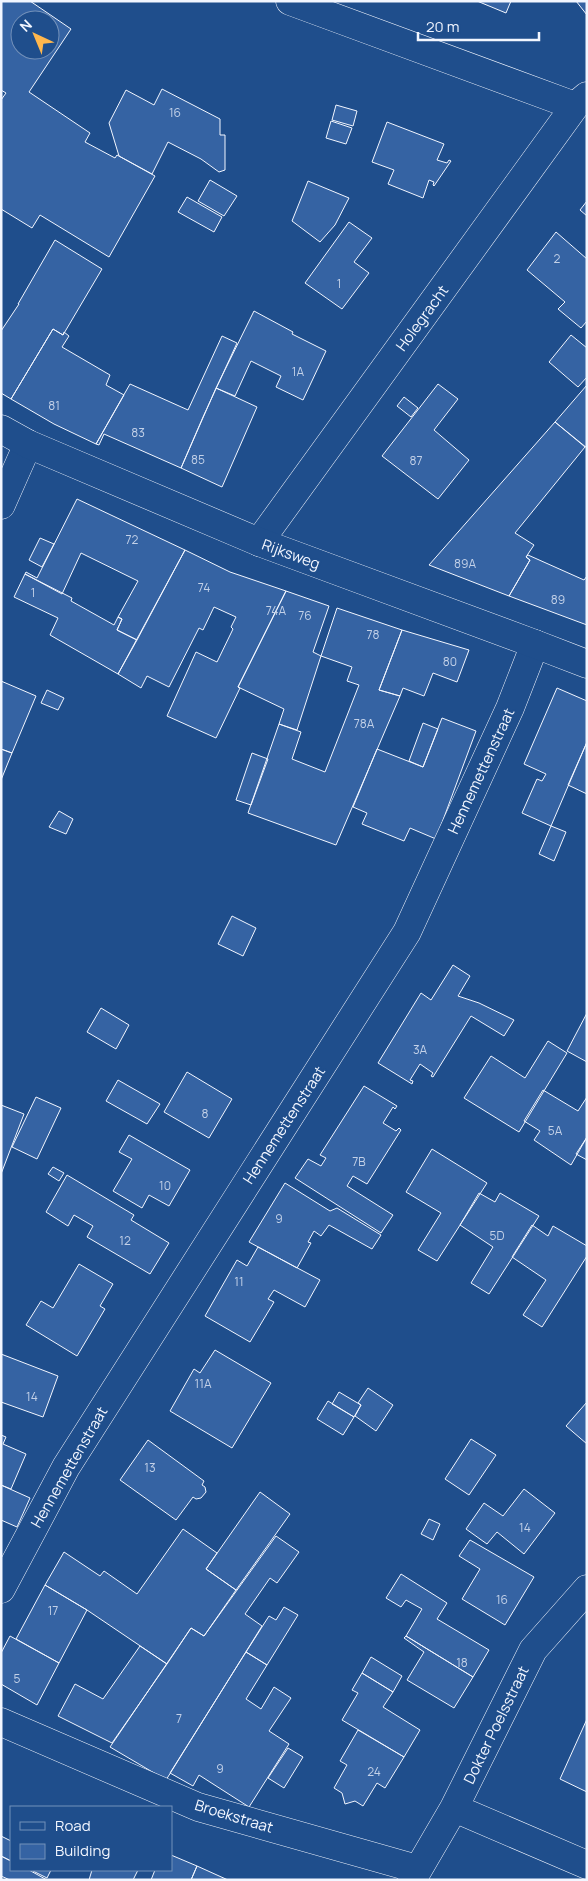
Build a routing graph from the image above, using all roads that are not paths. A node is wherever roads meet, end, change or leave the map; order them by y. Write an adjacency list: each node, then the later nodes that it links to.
1 (306, 4): 2 (street)
2 (581, 101): 6 (street, Holegracht)
3 (1, 429): 4 (street, Rijksweg)
4 (28, 444): 5 (street); 6 (street, Rijksweg)
5 (1, 505)
6 (259, 542): 7 (street, Rijksweg)
7 (535, 644): 8 (street, Rijksweg); 9 (street, Hennemettenstraat)
8 (587, 664)
9 (1, 1589)
10 (587, 1590): 12 (street, Dokter Poelsstraat)
11 (1, 1722): 14 (street, Broekstraat)
12 (454, 1808): 13 (street); 14 (street, Dokter Poelsstraat)
13 (587, 1865)
14 (414, 1875)

